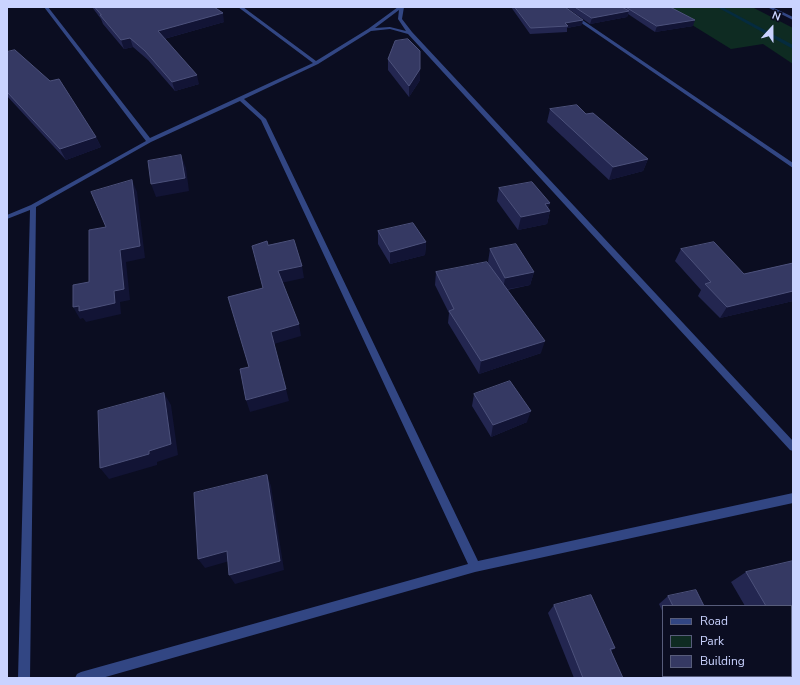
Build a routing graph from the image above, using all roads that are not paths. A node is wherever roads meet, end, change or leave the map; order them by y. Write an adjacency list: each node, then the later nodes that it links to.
1 (46, 7): 11 (street)
2 (240, 7): 9 (street)
3 (401, 7): 7 (street); 8 (street)
4 (560, 7): 12 (street)
5 (769, 7): 6 (street)
6 (793, 19)
7 (370, 30): 8 (street); 9 (street)
8 (410, 33): 15 (street)
9 (316, 62): 10 (street)
10 (241, 99): 11 (street); 17 (street)
11 (149, 141): 13 (street)
12 (793, 166)
13 (33, 206): 14 (street); 18 (street)
14 (7, 217)
15 (793, 447)
16 (793, 498): 17 (street)
17 (475, 567): 19 (street)
18 (24, 678)
19 (81, 678)

